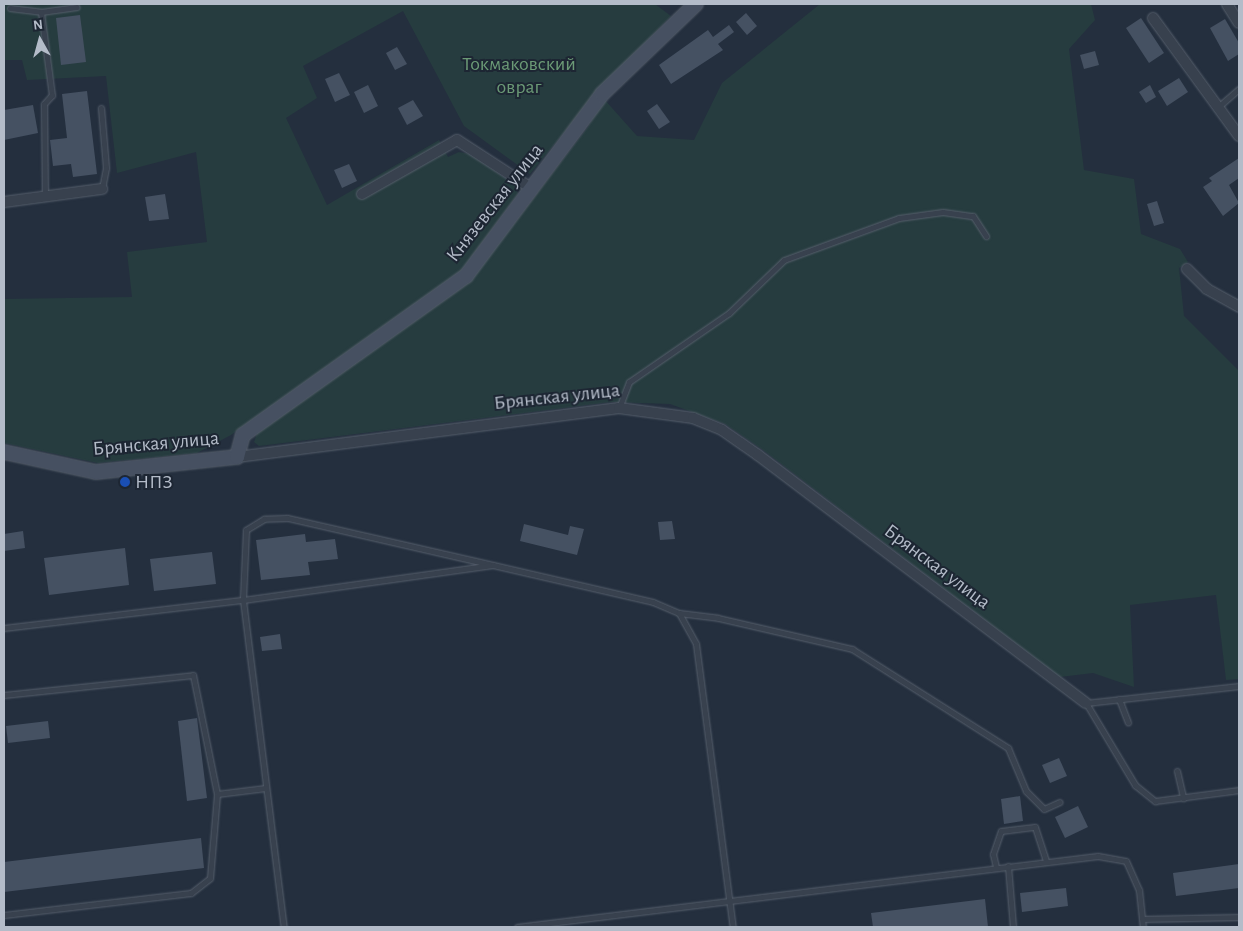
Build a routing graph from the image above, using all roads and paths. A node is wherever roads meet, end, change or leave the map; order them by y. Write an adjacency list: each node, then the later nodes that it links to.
1 (696, 4): 12 (street, Князевская улица)
2 (1228, 4): 7 (street)
3 (77, 7): 5 (lane)
4 (10, 8): 5 (lane)
5 (41, 12): 15 (lane)
6 (1153, 18): 9 (street)
7 (1239, 23)
8 (1239, 89): 9 (lane)
9 (1218, 107): 11 (street)
10 (101, 108): 13 (lane)
11 (1239, 136)
12 (531, 188): 14 (street); 22 (street, Князевская улица)
13 (102, 189): 15 (street)
14 (362, 194)
15 (45, 197): 16 (street)
16 (4, 202)
17 (986, 236): 20 (lane)
18 (1187, 269): 19 (street)
19 (1239, 307)
20 (619, 408): 22 (street, Брянская улица); 30 (street, Брянская улица)
21 (4, 452): 22 (street, Брянская улица)
22 (237, 457)
23 (493, 565): 24 (lane); 24 (lane); 25 (lane)
24 (243, 600): 26 (lane); 33 (lane)
25 (678, 613): 37 (lane); 41 (lane)
26 (4, 628)
27 (1239, 686): 29 (lane)
28 (4, 695): 35 (lane)
29 (1119, 699): 30 (lane); 31 (lane)
30 (1086, 703): 36 (lane)
31 (1128, 722)
32 (1177, 771): 36 (lane)
33 (266, 788): 35 (lane); 45 (lane)
34 (1239, 790): 36 (lane)
35 (217, 794): 42 (lane)
36 (1183, 798)
37 (1060, 802)
38 (1046, 861): 39 (lane); 40 (lane); 44 (lane)
39 (1008, 866): 40 (lane); 48 (lane)
40 (996, 867): 41 (lane)
41 (729, 901): 46 (lane); 47 (lane)
42 (4, 915)
43 (1239, 918): 44 (lane)
44 (1143, 919): 49 (lane)
45 (284, 927)
46 (517, 927)
47 (733, 927)
48 (1013, 927)
49 (1143, 927)

